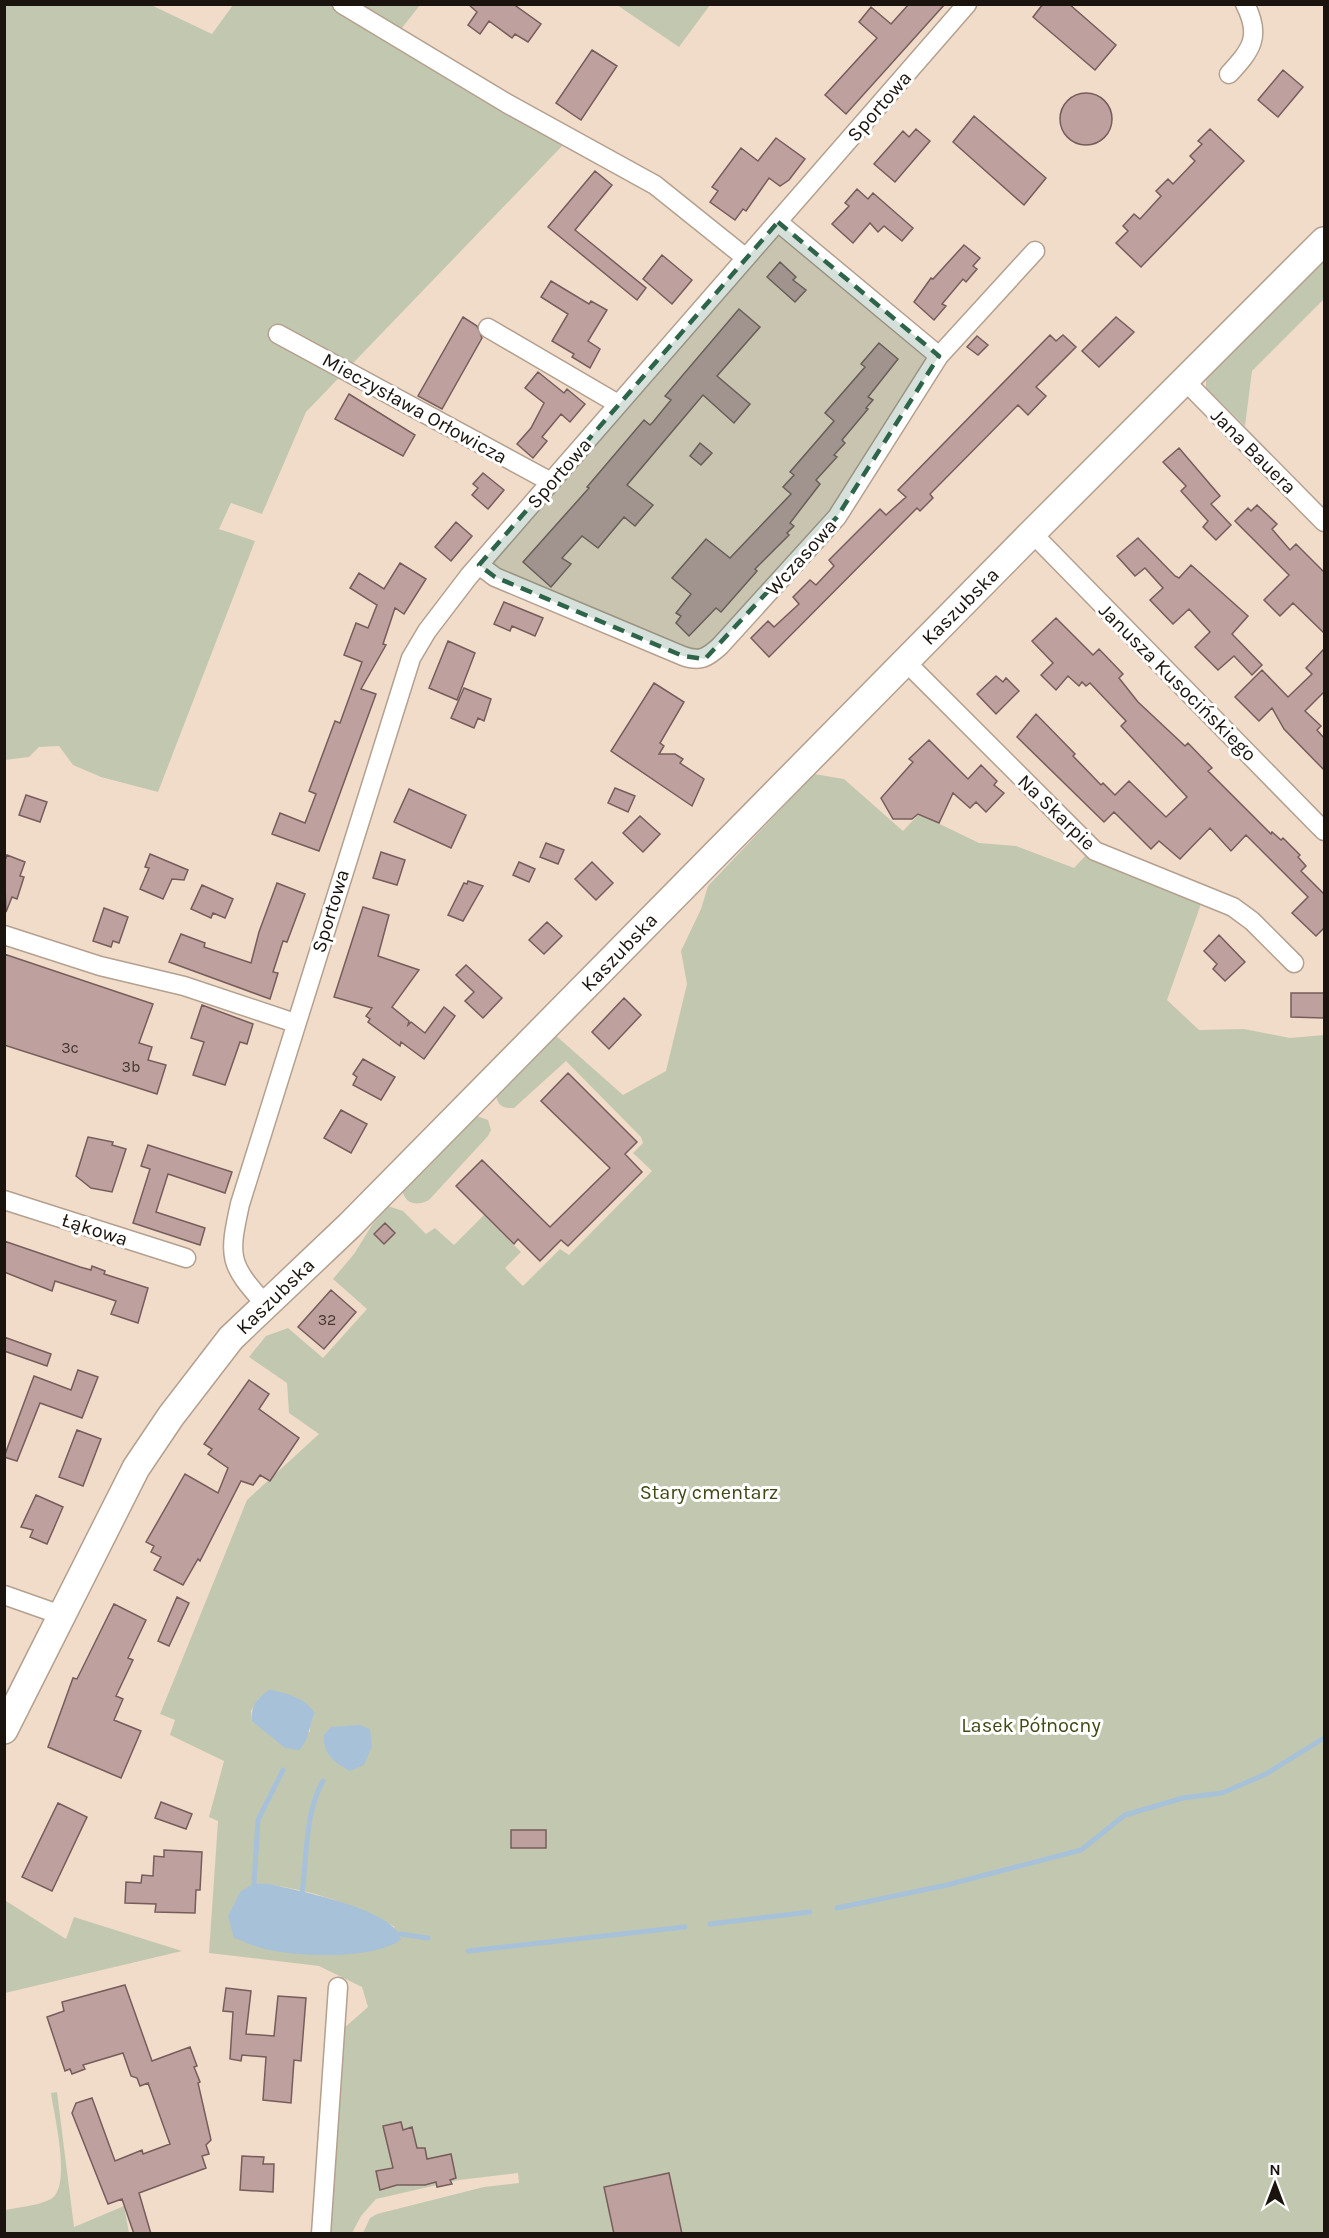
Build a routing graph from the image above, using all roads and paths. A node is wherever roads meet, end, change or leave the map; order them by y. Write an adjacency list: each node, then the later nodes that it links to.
1 (342, 4): 8 (street)
2 (967, 4): 5 (street, Sportowa)
3 (1245, 4): 4 (street)
4 (1229, 74)
5 (778, 222): 8 (street, Sportowa); 11 (street)
6 (1324, 242): 12 (main road, Kaszubska)
7 (1035, 251): 11 (street, Wczasowa)
8 (746, 258): 13 (street, Sportowa)
9 (488, 328): 13 (street)
10 (278, 334): 14 (street, Mieczysława Orłowicza)
11 (939, 356): 17 (street, Wczasowa)
12 (1188, 378): 15 (street, Jana Bauera); 16 (main road, Kaszubska)
13 (618, 404): 14 (street, Sportowa)
14 (551, 482): 17 (street, Sportowa)
15 (1324, 522)
16 (1032, 532): 18 (main road, Kaszubska); 19 (street, Janusza Kusocińskiego)
17 (479, 565): 22 (street, Sportowa)
18 (905, 661): 21 (street, Na Skarpie); 25 (main road, Kaszubska)
19 (1324, 831)
20 (4, 935): 22 (street)
21 (1294, 963)
22 (295, 1023): 25 (street, Sportowa)
23 (4, 1200): 24 (street, Łąkowa)
24 (186, 1258)
25 (266, 1304): 27 (main road, Kaszubska)
26 (4, 1594): 27 (street)
27 (61, 1615): 28 (main road, Kaszubska)
28 (4, 1730)
29 (339, 1987): 30 (street)
30 (321, 2234)

